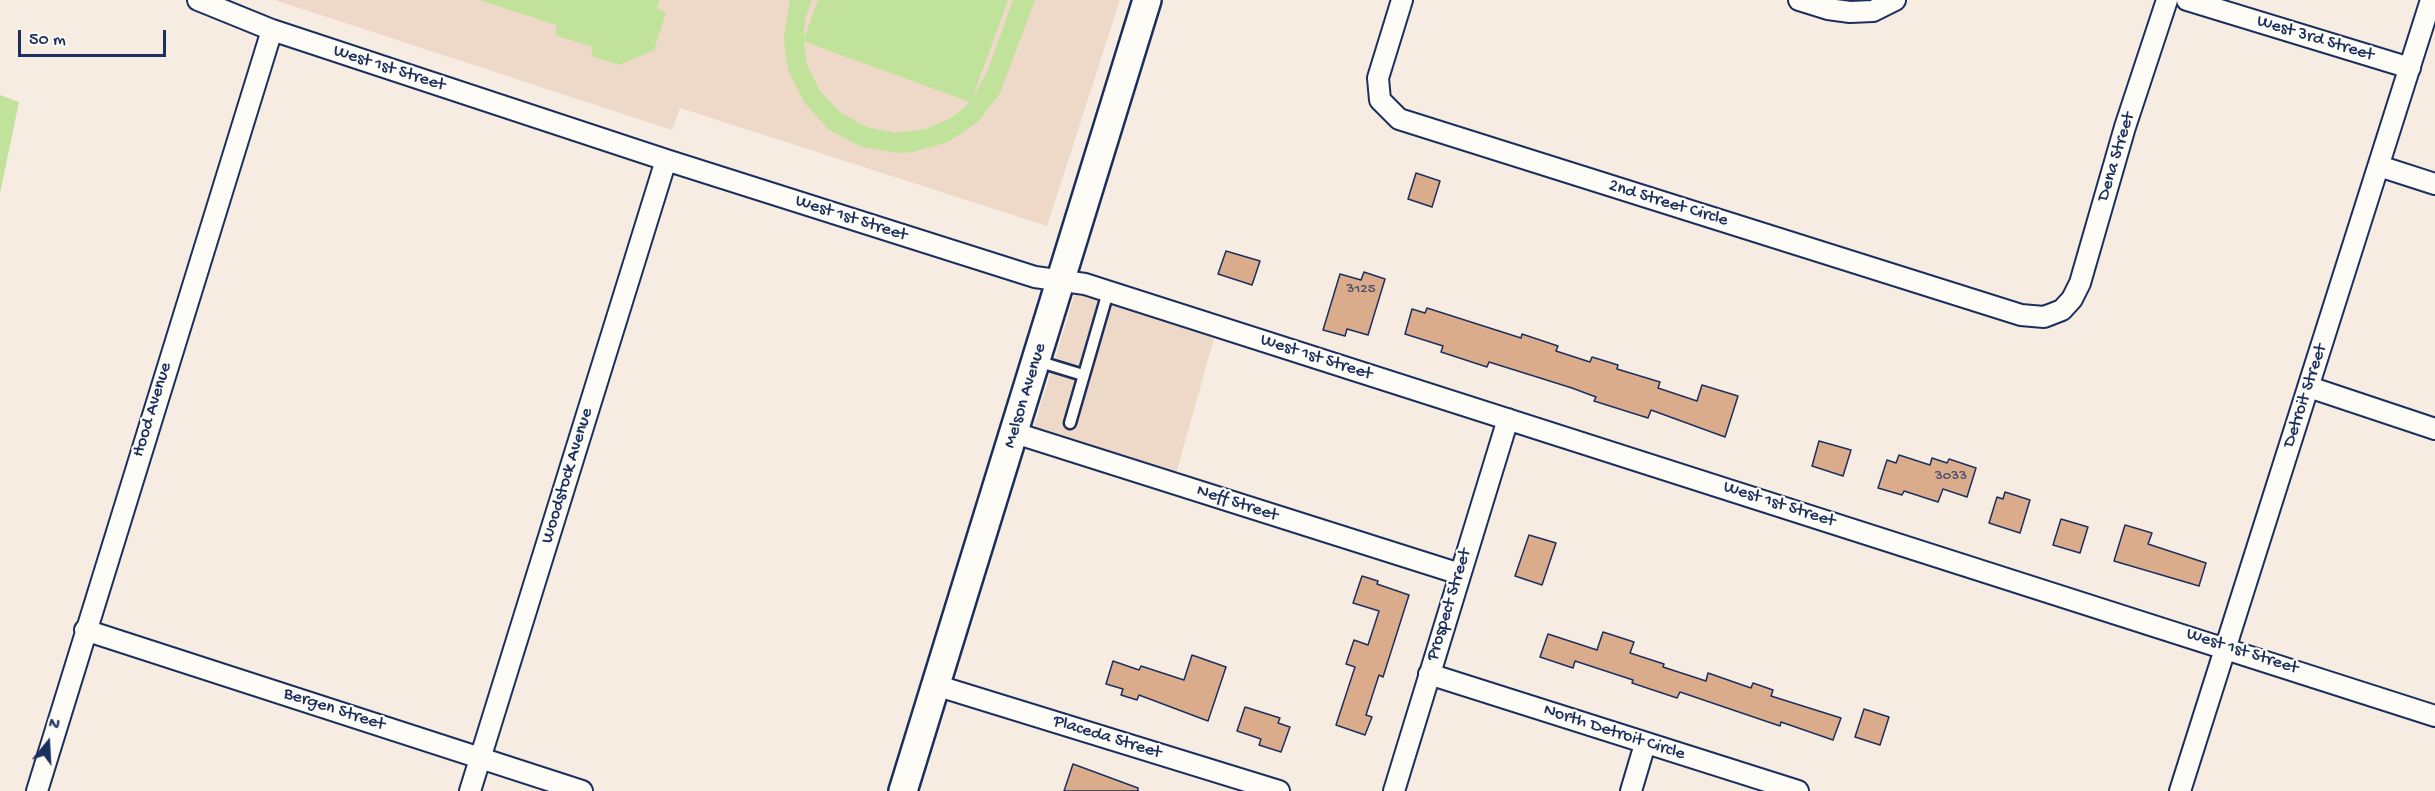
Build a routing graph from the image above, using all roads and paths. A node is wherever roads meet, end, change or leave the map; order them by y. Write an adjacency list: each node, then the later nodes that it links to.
1 (198, 0): 9 (street, West 1st Street)
2 (1148, 0): 14 (street, Melson Avenue)
3 (1402, 0): 16 (street, 2nd Street Circle)
4 (1799, 0): 5 (street)
5 (1894, 0)
6 (2167, 0): 16 (street, Dena Street)
7 (2187, 0): 10 (street, West 3rd Street)
8 (2431, 0): 10 (street, Detroit Street)
9 (272, 30): 11 (street, West 1st Street); 25 (street, Hood Avenue)
10 (2410, 68): 12 (street, Detroit Street)
11 (666, 160): 14 (street, West 1st Street); 31 (street, Woodstock Avenue)
12 (2379, 166): 13 (street); 19 (street, Detroit Street)
13 (2435, 184)
14 (1061, 281): 15 (street, West 1st Street); 17 (street, Melson Avenue)
15 (1108, 292): 18 (lane); 20 (street, West 1st Street)
16 (2062, 310)
17 (1037, 361): 18 (lane); 23 (street, Melson Avenue)
18 (1083, 375): 21 (lane)
19 (2309, 387): 22 (street); 26 (street, Detroit Street)
20 (1508, 419): 24 (street, Prospect Street); 26 (street, West 1st Street)
21 (1070, 423)
22 (2435, 429)
23 (1015, 434): 24 (street, Neff Street); 28 (street, Melson Avenue)
24 (1460, 574): 27 (street, Prospect Street)
25 (85, 630): 31 (street, Bergen Street); 32 (street, Hood Avenue)
26 (2226, 647): 29 (street, West 1st Street); 40 (street, Detroit Street)
27 (1429, 674): 30 (street, North Detroit Circle); 37 (street, Prospect Street)
28 (935, 685): 35 (street, Melson Avenue); 36 (street, Placeda Street)
29 (2435, 716)
30 (1645, 744): 38 (street); 39 (street, North Detroit Circle)
31 (481, 758): 33 (street, Woodstock Avenue); 34 (street, Bergen Street)
32 (37, 791)
33 (471, 791)
34 (582, 791)
35 (903, 791)
36 (1279, 791)
37 (1394, 791)
38 (1631, 791)
39 (1798, 791)
40 (2180, 791)

